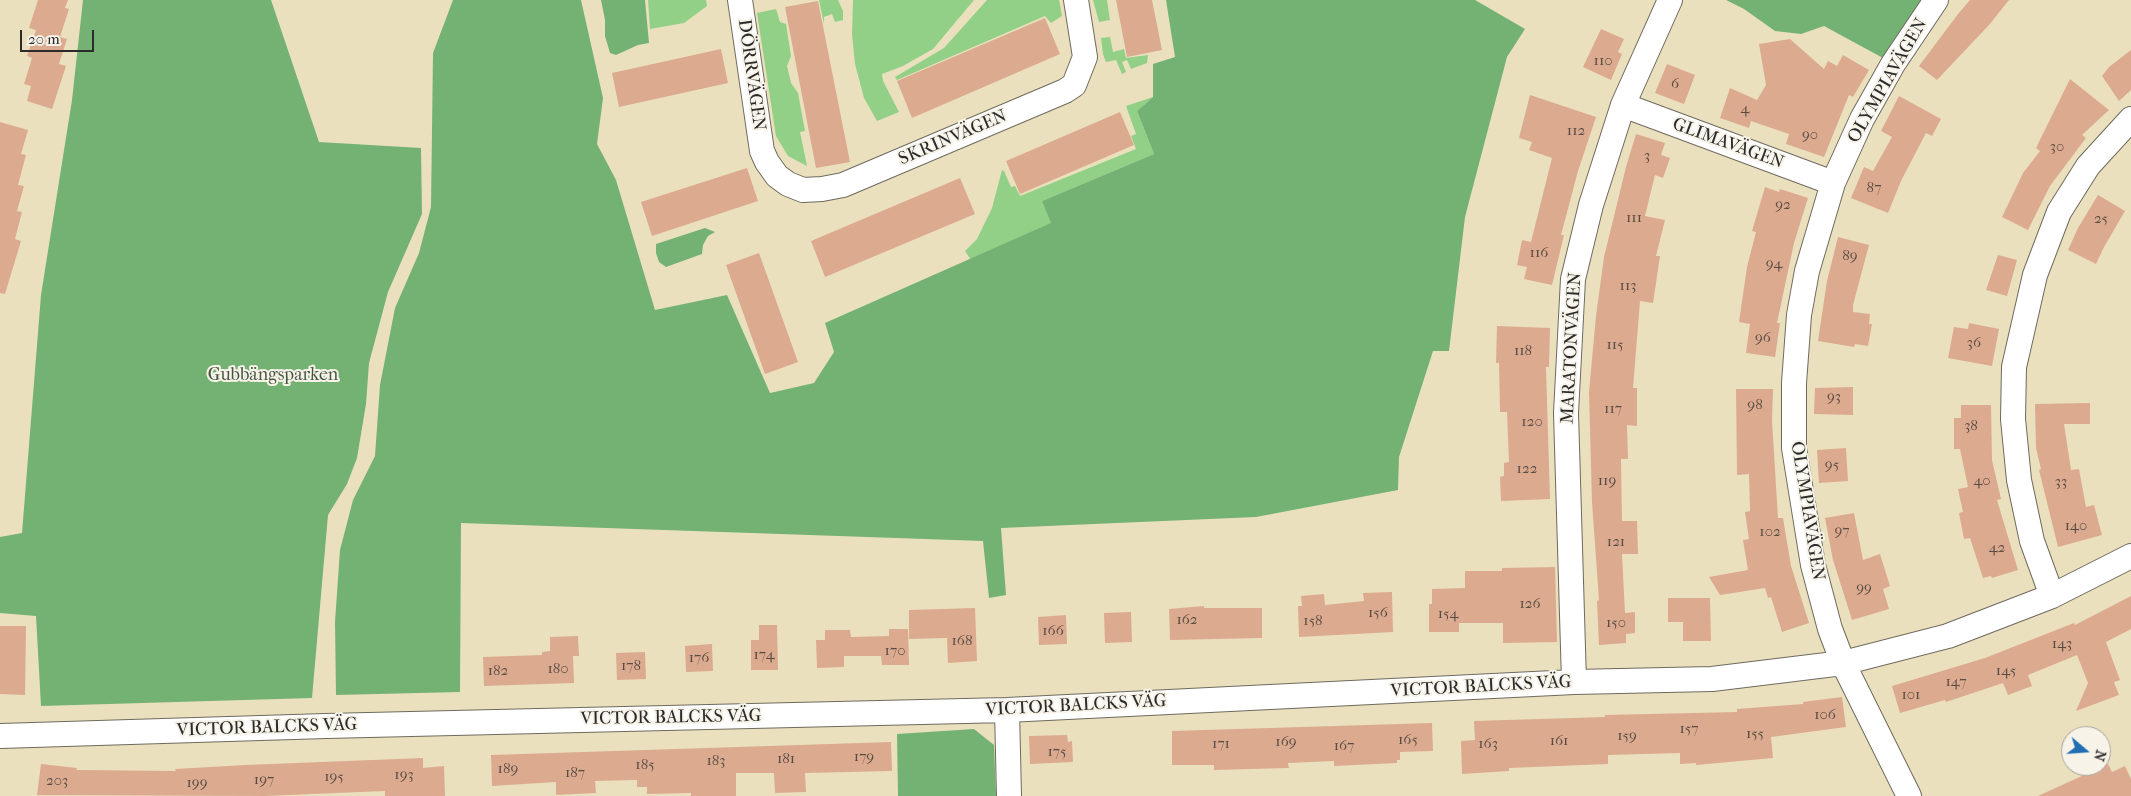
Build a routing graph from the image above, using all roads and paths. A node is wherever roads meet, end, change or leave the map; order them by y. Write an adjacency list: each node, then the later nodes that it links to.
1 (740, 0): 7 (street, DÖRRVÄGEN)
2 (1076, 0): 7 (street, SKRINVÄGEN)
3 (1670, 0): 5 (street, MARATONVÄGEN)
4 (1936, 0): 8 (street, OLYMPIAVÄGEN)
5 (1623, 105): 8 (street, GLIMAVÄGEN); 12 (street, MARATONVÄGEN)
6 (2131, 119): 10 (street)
7 (762, 151)
8 (1833, 183): 11 (street, OLYMPIAVÄGEN)
9 (2131, 556): 10 (street, VICTOR BALCKS VÄG)
10 (2052, 596): 11 (street, VICTOR BALCKS VÄG)
11 (1843, 662): 12 (street, VICTOR BALCKS VÄG); 16 (street, OLYMPIAVÄGEN)
12 (1574, 682): 13 (street, VICTOR BALCKS VÄG)
13 (1007, 710): 14 (street, VICTOR BALCKS VÄG); 15 (street)
14 (0, 736)
15 (1009, 796)
16 (1909, 796)

